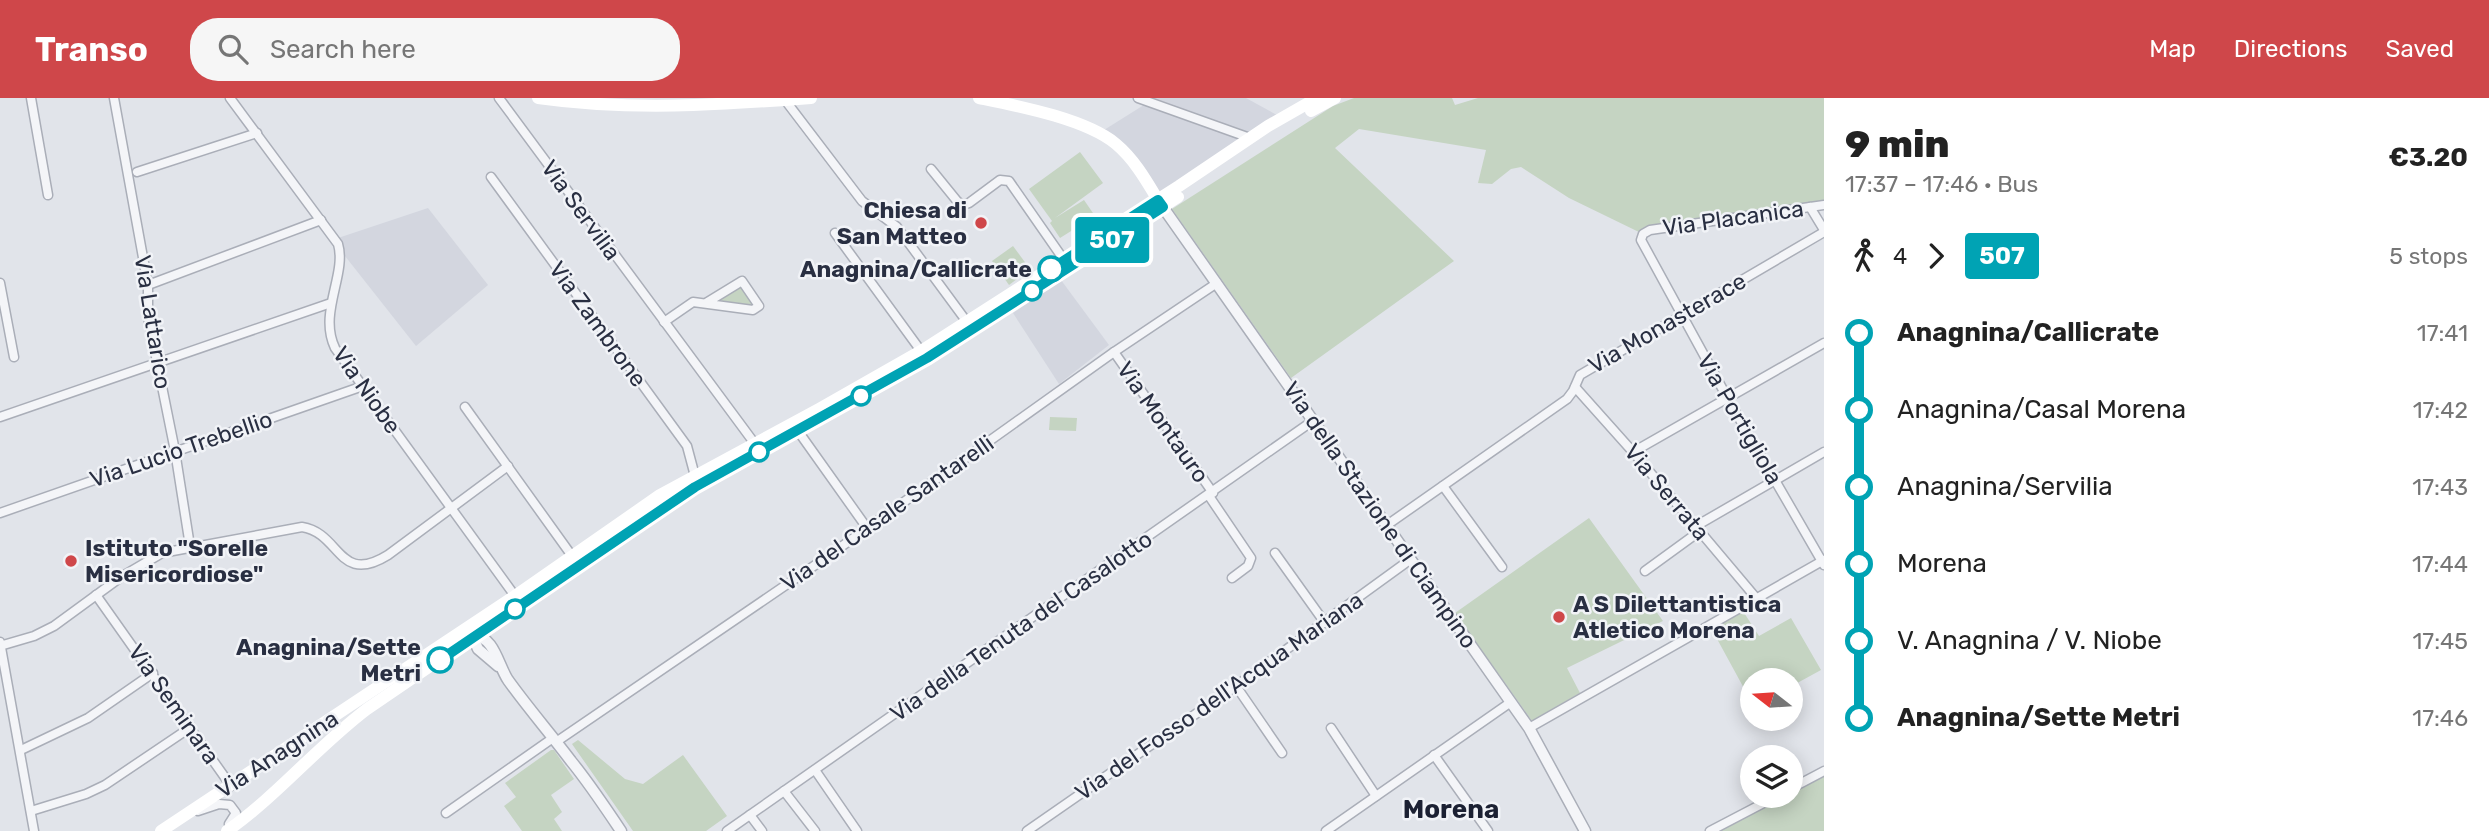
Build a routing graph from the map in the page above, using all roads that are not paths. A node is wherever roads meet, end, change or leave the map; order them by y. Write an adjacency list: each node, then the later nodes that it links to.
1 (31, 98): 21 (street)
2 (114, 98): 32 (street, Via Lattarico)
3 (230, 98): 14 (street, Via Niobe)
4 (499, 98): 36 (street, Via Servilia)
5 (538, 98): 12 (main road)
6 (811, 98): 10 (main road)
7 (979, 98): 19 (main road)
8 (1138, 98): 15 (street)
9 (1335, 98): 11 (main road, Via Anagnina)
10 (785, 100): 13 (main road); 37 (street)
11 (1321, 100): 15 (main road, Via Anagnina); 22 (main road, Via Anagnina)
12 (613, 102): 13 (main road)
13 (715, 102)
14 (257, 133): 17 (street); 25 (street, Via Niobe)
15 (1250, 138): 20 (main road, Via Anagnina)
16 (931, 169): 29 (street)
17 (136, 172)
18 (491, 177): 55 (street, Via Zambrone)
19 (1147, 182): 20 (main road); 22 (main road)
20 (1179, 186): 22 (main road, Via Anagnina)
21 (48, 195)
22 (1156, 204): 29 (main road, Via Anagnina); 30 (street, Via della Stazione di Ciampino); 49 (main road, Via Anagnina)
23 (1824, 205): 24 (street, Via Placanica)
24 (1810, 207): 26 (street); 28 (street, Via Placanica)
25 (321, 220): 32 (street); 33 (street, Via Niobe)
26 (1824, 231): 35 (street, Via Monasterace)
27 (835, 233): 39 (street)
28 (1643, 234): 35 (street, Via Portigliola)
29 (1065, 260): 37 (main road, Via Anagnina)
30 (1217, 282): 40 (street, Via del Casale Santarelli); 48 (street, Via della Stazione di Ciampino)
31 (0, 283): 41 (street)
32 (148, 285): 42 (street, Via Lattarico)
33 (331, 303): 42 (street); 43 (street, Via Niobe)
34 (706, 303): 34 (street); 36 (street)
35 (1681, 314): 44 (street, Via Monasterace); 45 (street, Via Portigliola)
36 (664, 322): 50 (street, Via Servilia)
37 (967, 322): 39 (main road, Via Anagnina)
38 (1824, 343): 45 (street)
39 (921, 351): 50 (main road, Via Anagnina)
40 (1114, 352): 58 (street, Via Montauro); 64 (street, Via del Casale Santarelli)
41 (14, 357)
42 (157, 362): 47 (street); 51 (street, Via Lattarico)
43 (363, 386): 51 (street, Via Lucio Trebellio); 59 (street, Via Niobe)
44 (1575, 387): 52 (street, Via Serrata); 57 (street, Via Monasterace)
45 (1728, 399): 52 (street); 56 (street, Via Portigliola)
46 (465, 407): 54 (street)
47 (0, 417)
48 (1314, 421): 58 (street, Via della Tenuta del Casalotto); 62 (street, Via della Stazione di Ciampino)
49 (798, 431): 63 (main road, Via Anagnina); 64 (street)
50 (755, 444): 55 (main road, Via Anagnina)
51 (175, 452): 60 (street, Via Lucio Trebellio); 66 (street, Via Lattarico)
52 (1633, 452): 65 (street, Via Serrata)
53 (1824, 452): 56 (street)
54 (508, 466): 59 (street); 68 (street)
55 (695, 475): 61 (main road, Via Anagnina)
56 (1775, 481): 65 (street); 70 (street, Via Portigliola)
57 (1443, 486): 62 (street, Via Monasterace); 71 (street)
58 (1211, 494): 73 (street, Via Montauro); 90 (street, Via della Tenuta del Casalotto)
59 (452, 508): 66 (street); 75 (street, Via Niobe)
60 (0, 513)
61 (632, 514): 63 (street); 68 (main road, Via Anagnina)
62 (1387, 525): 69 (street, Via della Stazione di Ciampino)
63 (635, 528): 78 (main road, Via Anagnina)
64 (867, 528): 86 (street, Via del Casale Santarelli)
65 (1698, 528): 72 (street); 76 (street, Via Serrata)
66 (190, 546): 74 (street)
67 (1275, 554): 77 (street)
68 (572, 556): 75 (main road, Via Anagnina)
69 (1411, 559): 77 (street, Via del Fosso dell'Acqua Mariana); 82 (street, Via della Stazione di Ciampino)
70 (1823, 562): 76 (street)
71 (1502, 567)
72 (1645, 571)
73 (1232, 578)
74 (96, 595): 79 (street); 80 (street, Via Seminara)
75 (515, 596): 78 (main road, Via Anagnina)
76 (1757, 599): 85 (street)
77 (1325, 623): 81 (street, Via del Fosso dell'Acqua Mariana)
78 (471, 632): 86 (street); 93 (main road, Via Anagnina); 103 (main road, Via Anagnina)
79 (0, 645): 87 (street)
80 (153, 673): 83 (street, Via Seminara); 87 (street)
81 (1236, 686): 88 (street); 109 (street, Via del Fosso dell'Acqua Mariana)
82 (1511, 702): 85 (street, Via della Stazione di Ciampino); 89 (street)
83 (191, 727): 93 (street, Via Seminara); 97 (street)
84 (1331, 728): 95 (street)
85 (1529, 728): 112 (street, Via della Stazione di Ciampino)
86 (555, 740): 98 (street, Via del Casale Santarelli); 104 (street)
87 (21, 750): 97 (street)
88 (1282, 753)
89 (1434, 755): 95 (street); 111 (street)
90 (815, 770): 94 (street, Via della Tenuta del Casalotto); 108 (street)
91 (1824, 771): 92 (street)
92 (1803, 782)
93 (230, 786): 99 (main road, Via Anagnina)
94 (784, 791): 100 (street, Via della Tenuta del Casalotto); 107 (street)
95 (1376, 796): 110 (street)
96 (1754, 808): 113 (street)
97 (31, 811): 101 (street)
98 (446, 813)
99 (186, 814): 102 (main road, Via Anagnina); 103 (street)
100 (750, 815): 105 (street, Via della Tenuta del Casalotto); 106 (street)
101 (34, 831)
102 (161, 831)
103 (224, 831)
104 (621, 831)
105 (727, 831)
106 (762, 831)
107 (815, 831)
108 (857, 831)
109 (1027, 831)
110 (1326, 831)
111 (1488, 831)
112 (1585, 831)
113 (1710, 831)

